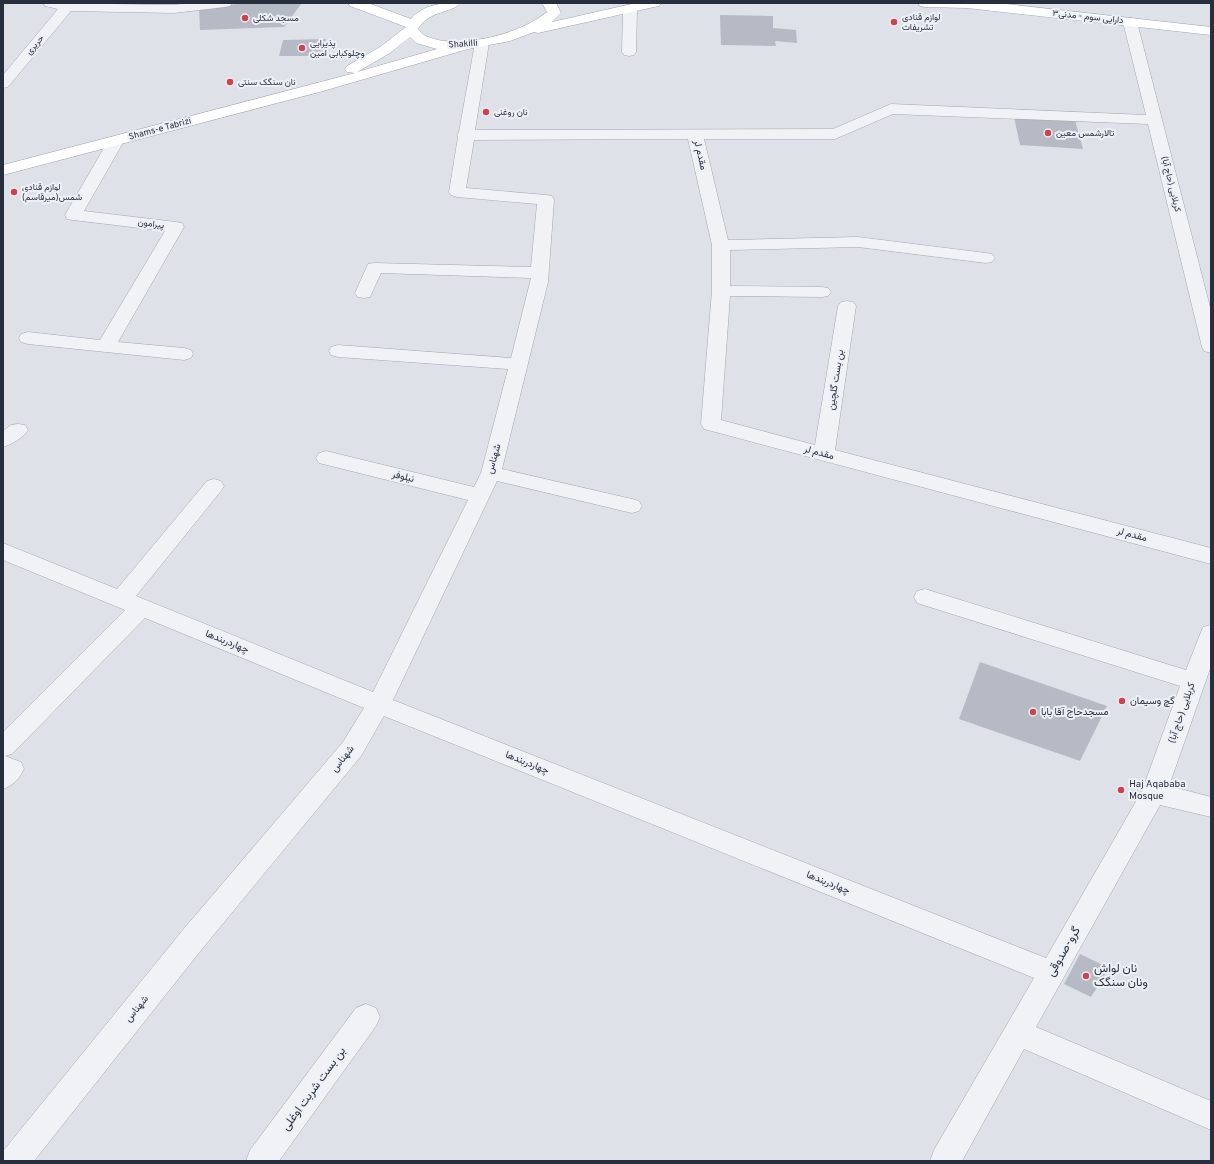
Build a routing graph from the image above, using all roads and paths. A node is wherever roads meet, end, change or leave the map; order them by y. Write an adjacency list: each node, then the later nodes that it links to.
1 (50, 3): 9 (street)
2 (224, 3): 9 (street)
3 (355, 3): 12 (main road)
4 (453, 3): 12 (main road)
5 (549, 3): 14 (main road, Shakilli)
6 (654, 3): 10 (main road)
7 (925, 3): 8 (main road, دارایی سوم - مدنی۳)
8 (964, 3): 11 (main road, دارایی سوم - مدنی۳)
9 (67, 7): 18 (street, حریری)
10 (630, 9): 14 (main road); 17 (street)
11 (1130, 22): 13 (main road, دارایی سوم - مدنی۳); 20 (street, کربلایی (حاج آبا))
12 (412, 28): 16 (main road, Shakilli); 19 (main road)
13 (1211, 31)
14 (523, 32): 15 (main road, Shakilli)
15 (482, 43): 16 (main road, Shakilli); 22 (street)
16 (463, 46): 19 (main road)
17 (629, 52)
18 (3, 84)
19 (318, 88): 23 (main road, Shams-e Tabrizi)
20 (1155, 120): 21 (street); 34 (street, کربلایی (حاج آبا))
21 (695, 134): 22 (street); 25 (street, مقدم لر)
22 (465, 135): 27 (street, شهناس)
23 (116, 140): 24 (main road, Shams-e Tabrizi); 33 (street, پیرامون)
24 (3, 170)
25 (720, 245): 26 (street); 28 (street, مقدم لر)
26 (986, 258)
27 (539, 278): 30 (street); 37 (street, شهناس)
28 (721, 291): 29 (street); 38 (street, مقدم لر)
29 (822, 292)
30 (364, 293)
31 (847, 306): 38 (street, بن بست گلچین)
32 (28, 338): 33 (street)
33 (106, 346): 36 (street)
34 (1211, 347)
35 (338, 351): 37 (street)
36 (184, 354)
37 (518, 364): 40 (street, شهناس)
38 (824, 454): 45 (street, مقدم لر)
39 (326, 458): 42 (street, نیلوفر)
40 (491, 473): 42 (street, شهناس); 43 (street)
41 (214, 486): 47 (street)
42 (480, 496): 50 (street, شهناس)
43 (632, 506)
44 (3, 551): 47 (street, چهاردربندها)
45 (1211, 556)
46 (925, 597): 49 (street)
47 (131, 603): 50 (street, چهاردربندها); 51 (street)
48 (1211, 633): 49 (street, کربلایی (حاج آبا))
49 (1194, 681): 54 (street, کربلایی (حاج آبا))
50 (379, 704): 56 (street, چهاردربندها); 60 (street, شهناس)
51 (3, 748)
52 (3, 765): 53 (street)
53 (3, 779)
54 (1154, 793): 55 (street); 56 (street, گرو-صدوقی)
55 (1211, 807)
56 (1052, 973): 58 (street, گرو-صدوقی)
57 (366, 1017): 61 (street, بن بست شربت اوغلی)
58 (1018, 1033): 59 (street); 62 (street, گرو-صدوقی)
59 (1211, 1116)
60 (15, 1161)
61 (261, 1161)
62 (945, 1161)

